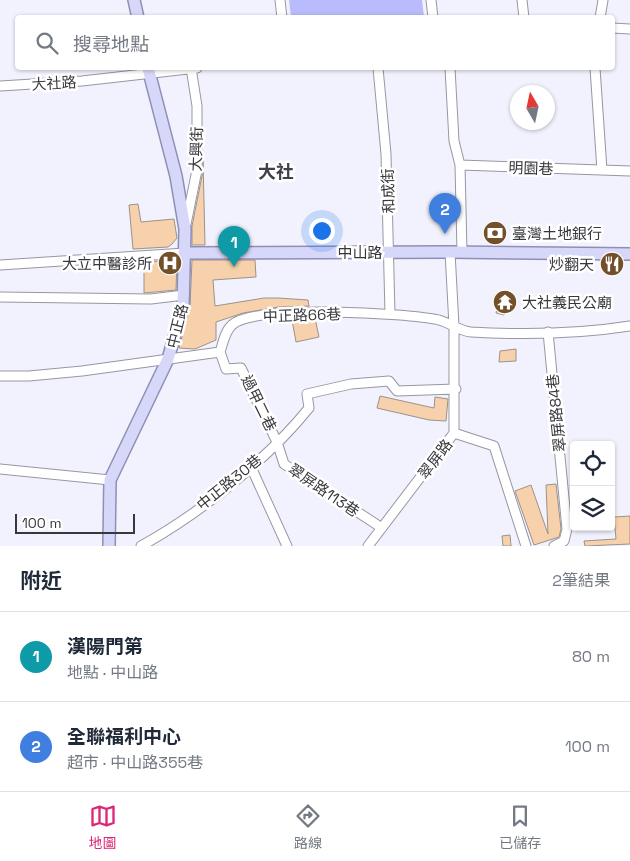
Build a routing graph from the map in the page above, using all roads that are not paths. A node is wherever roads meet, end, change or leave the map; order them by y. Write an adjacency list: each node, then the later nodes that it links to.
1 (134, 0): 6 (main road)
2 (280, 0): 7 (street)
3 (431, 0): 8 (street)
4 (522, 0): 9 (street)
5 (603, 0): 10 (street)
6 (137, 15)
7 (282, 15)
8 (432, 15)
9 (524, 15)
10 (600, 15)
11 (615, 28): 12 (street)
12 (630, 29)
13 (163, 70): 18 (street, 大社路)
14 (191, 70): 23 (street, 大興街)
15 (378, 70): 24 (street, 和成街)
16 (450, 70): 20 (street)
17 (595, 70): 21 (street)
18 (149, 71): 19 (street, 大社路); 23 (main road, 中正路)
19 (0, 86)
20 (460, 165): 21 (street, 明園巷); 26 (street)
21 (602, 170): 22 (street, 明園巷)
22 (630, 171)
23 (185, 229): 27 (main road, 中正路)
24 (390, 252): 25 (main road, 中山路); 27 (main road, 中山路); 32 (street, 和成街)
25 (450, 252): 26 (main road, 中山路); 33 (street, 翠屏路)
26 (462, 252): 28 (main road, 中山路)
27 (185, 253): 29 (street, 中山路); 30 (main road, 中正路)
28 (630, 254)
29 (0, 265)
30 (184, 296): 31 (street); 37 (main road, 中正路)
31 (0, 297)
32 (390, 314): 33 (street, 中正路66巷); 36 (street, 中正路66巷)
33 (454, 326): 35 (street); 39 (street, 翠屏路)
34 (630, 326): 35 (street)
35 (548, 332): 51 (street, 翠屏路84巷)
36 (220, 352): 37 (street); 41 (street, 過甲二巷)
37 (168, 359): 38 (street); 44 (main road, 中正路)
38 (0, 376)
39 (456, 389): 40 (street, 翠屏路); 41 (street, 中正路30巷)
40 (454, 433): 45 (street, 翠屏路); 50 (street)
41 (277, 442): 42 (street, 中正路30巷); 45 (street, 翠屏路113巷)
42 (251, 467): 47 (street, 中正路30巷); 48 (street)
43 (0, 469): 44 (street)
44 (110, 480): 46 (main road, 中正路)
45 (382, 528): 49 (street, 翠屏路)
46 (109, 546)
47 (141, 546)
48 (287, 546)
49 (368, 546)
50 (526, 546)
51 (554, 546)

